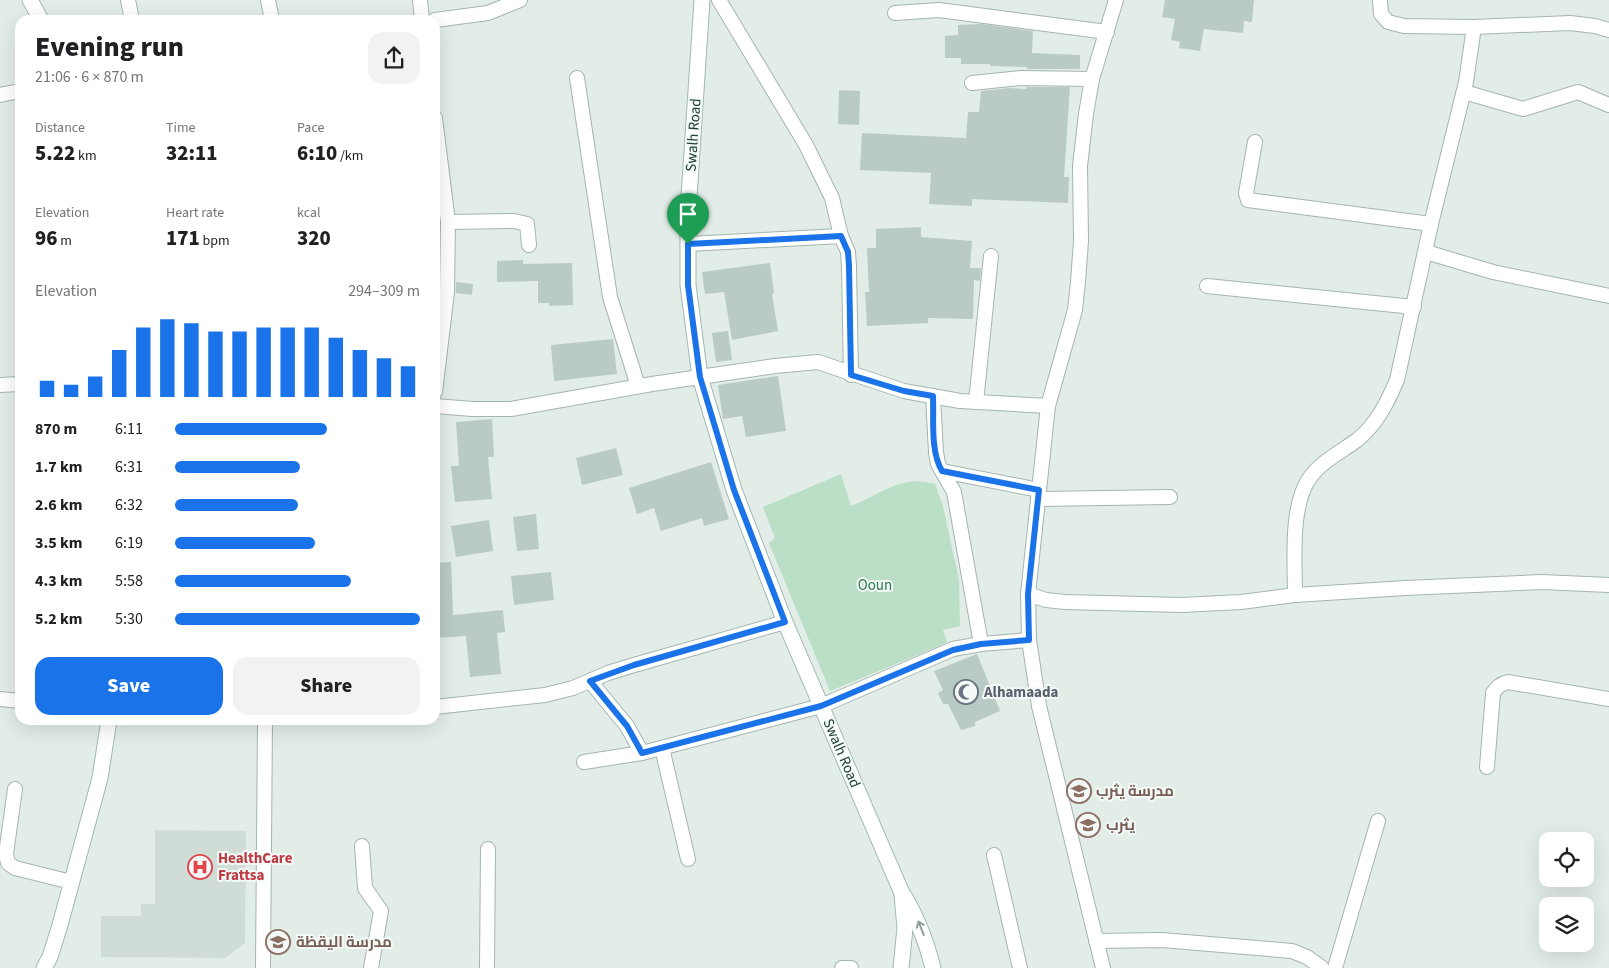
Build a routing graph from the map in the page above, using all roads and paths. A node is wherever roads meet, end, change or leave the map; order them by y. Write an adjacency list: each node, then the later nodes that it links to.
1 (30, 0): 11 (street)
2 (128, 0): 12 (street)
3 (268, 0): 13 (street)
4 (420, 0): 14 (street)
5 (520, 0): 15 (street)
6 (702, 0): 31 (street, Swalh Road)
7 (719, 0): 30 (street)
8 (1116, 0): 18 (street)
9 (1380, 0): 16 (street)
10 (895, 13): 18 (street)
11 (38, 15)
12 (131, 15)
13 (271, 15)
14 (422, 15)
15 (440, 19)
16 (1474, 27): 17 (street); 23 (street)
17 (1609, 30)
18 (1107, 32): 20 (street)
19 (577, 78): 43 (street)
20 (1092, 79): 21 (street); 47 (street)
21 (972, 83)
22 (15, 92): 24 (street)
23 (1464, 92): 25 (street); 29 (street)
24 (0, 95)
25 (1609, 105)
26 (1255, 142): 29 (street)
27 (440, 158): 28 (street)
28 (448, 222): 32 (street); 38 (street)
29 (1431, 224): 33 (street)
30 (841, 236): 31 (street); 39 (street)
31 (688, 244): 40 (street, Swalh Road)
32 (529, 245)
33 (1426, 252): 36 (street); 37 (street)
34 (991, 256): 45 (street)
35 (1207, 286): 37 (street)
36 (1609, 296)
37 (1414, 307): 53 (street)
38 (440, 347)
39 (851, 375): 40 (street); 44 (street)
40 (700, 377): 43 (street); 54 (street, Swalh Road)
41 (15, 384): 42 (street)
42 (0, 385)
43 (638, 386): 46 (street)
44 (933, 396): 45 (street); 48 (street)
45 (976, 402): 47 (street)
46 (440, 406)
47 (1048, 406): 49 (street)
48 (942, 471): 49 (street); 56 (street)
49 (1038, 495): 50 (street); 52 (street)
50 (1170, 497)
51 (1609, 585): 53 (street)
52 (1028, 594): 53 (street); 55 (street)
53 (1295, 595)
54 (785, 622): 57 (street); 62 (street, Swalh Road)
55 (1029, 640): 56 (street); 77 (street)
56 (981, 644): 62 (street)
57 (590, 681): 61 (street); 66 (street)
58 (0, 699): 60 (street)
59 (1609, 699): 68 (street)
60 (15, 700)
61 (440, 706)
62 (821, 706): 65 (street); 76 (street, Swalh Road)
63 (108, 725): 75 (street)
64 (264, 725): 79 (street)
65 (662, 748): 66 (street); 74 (street)
66 (642, 753): 67 (street)
67 (584, 762)
68 (1487, 767)
69 (15, 789): 75 (street)
70 (1378, 821): 89 (street)
71 (362, 846): 80 (street)
72 (488, 849): 81 (street)
73 (994, 855): 86 (street)
74 (688, 859)
75 (71, 882): 78 (street)
76 (901, 891): 84 (street); 85 (street, one-way to 76)
77 (1096, 941): 87 (street); 88 (street)
78 (44, 968)
79 (263, 968)
80 (370, 968)
81 (488, 968)
82 (842, 968): 83 (street)
83 (851, 968)
84 (901, 968)
85 (933, 968)
86 (1020, 968)
87 (1103, 968)
88 (1322, 968)
89 (1335, 968)

